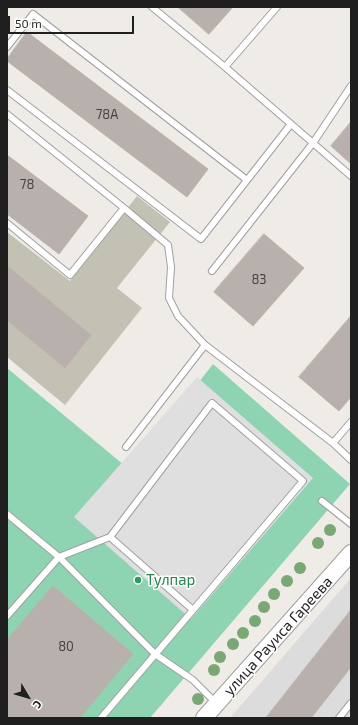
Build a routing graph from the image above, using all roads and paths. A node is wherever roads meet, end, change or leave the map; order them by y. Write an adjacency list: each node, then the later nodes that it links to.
1 (152, 7): 4 (lane)
2 (277, 7): 4 (lane)
3 (7, 47): 11 (lane)
4 (225, 67): 8 (lane)
5 (351, 86): 9 (lane)
6 (7, 90): 11 (lane)
7 (7, 114): 12 (lane)
8 (291, 124): 9 (lane); 11 (lane)
9 (313, 143): 10 (lane); 14 (lane)
10 (351, 176)
11 (247, 180)
12 (124, 208): 13 (lane); 15 (lane)
13 (7, 223)
14 (212, 271)
15 (205, 345): 17 (lane); 18 (lane)
16 (351, 422): 17 (lane)
17 (333, 443): 19 (lane)
18 (126, 447)
19 (351, 460)
20 (322, 501): 22 (lane)
21 (7, 514): 25 (lane)
22 (351, 524)
23 (110, 538): 25 (lane); 26 (lane); 26 (lane)
24 (351, 553): 30 (street, улица Рауиса Гареева)
25 (59, 557): 27 (lane); 28 (lane)
26 (193, 610): 28 (lane)
27 (7, 616)
28 (155, 654): 30 (lane); 31 (lane)
29 (351, 703): 33 (lane)
30 (217, 704): 32 (street, улица Рауиса Гареева)
31 (101, 718)
32 (204, 718)
33 (339, 718)

